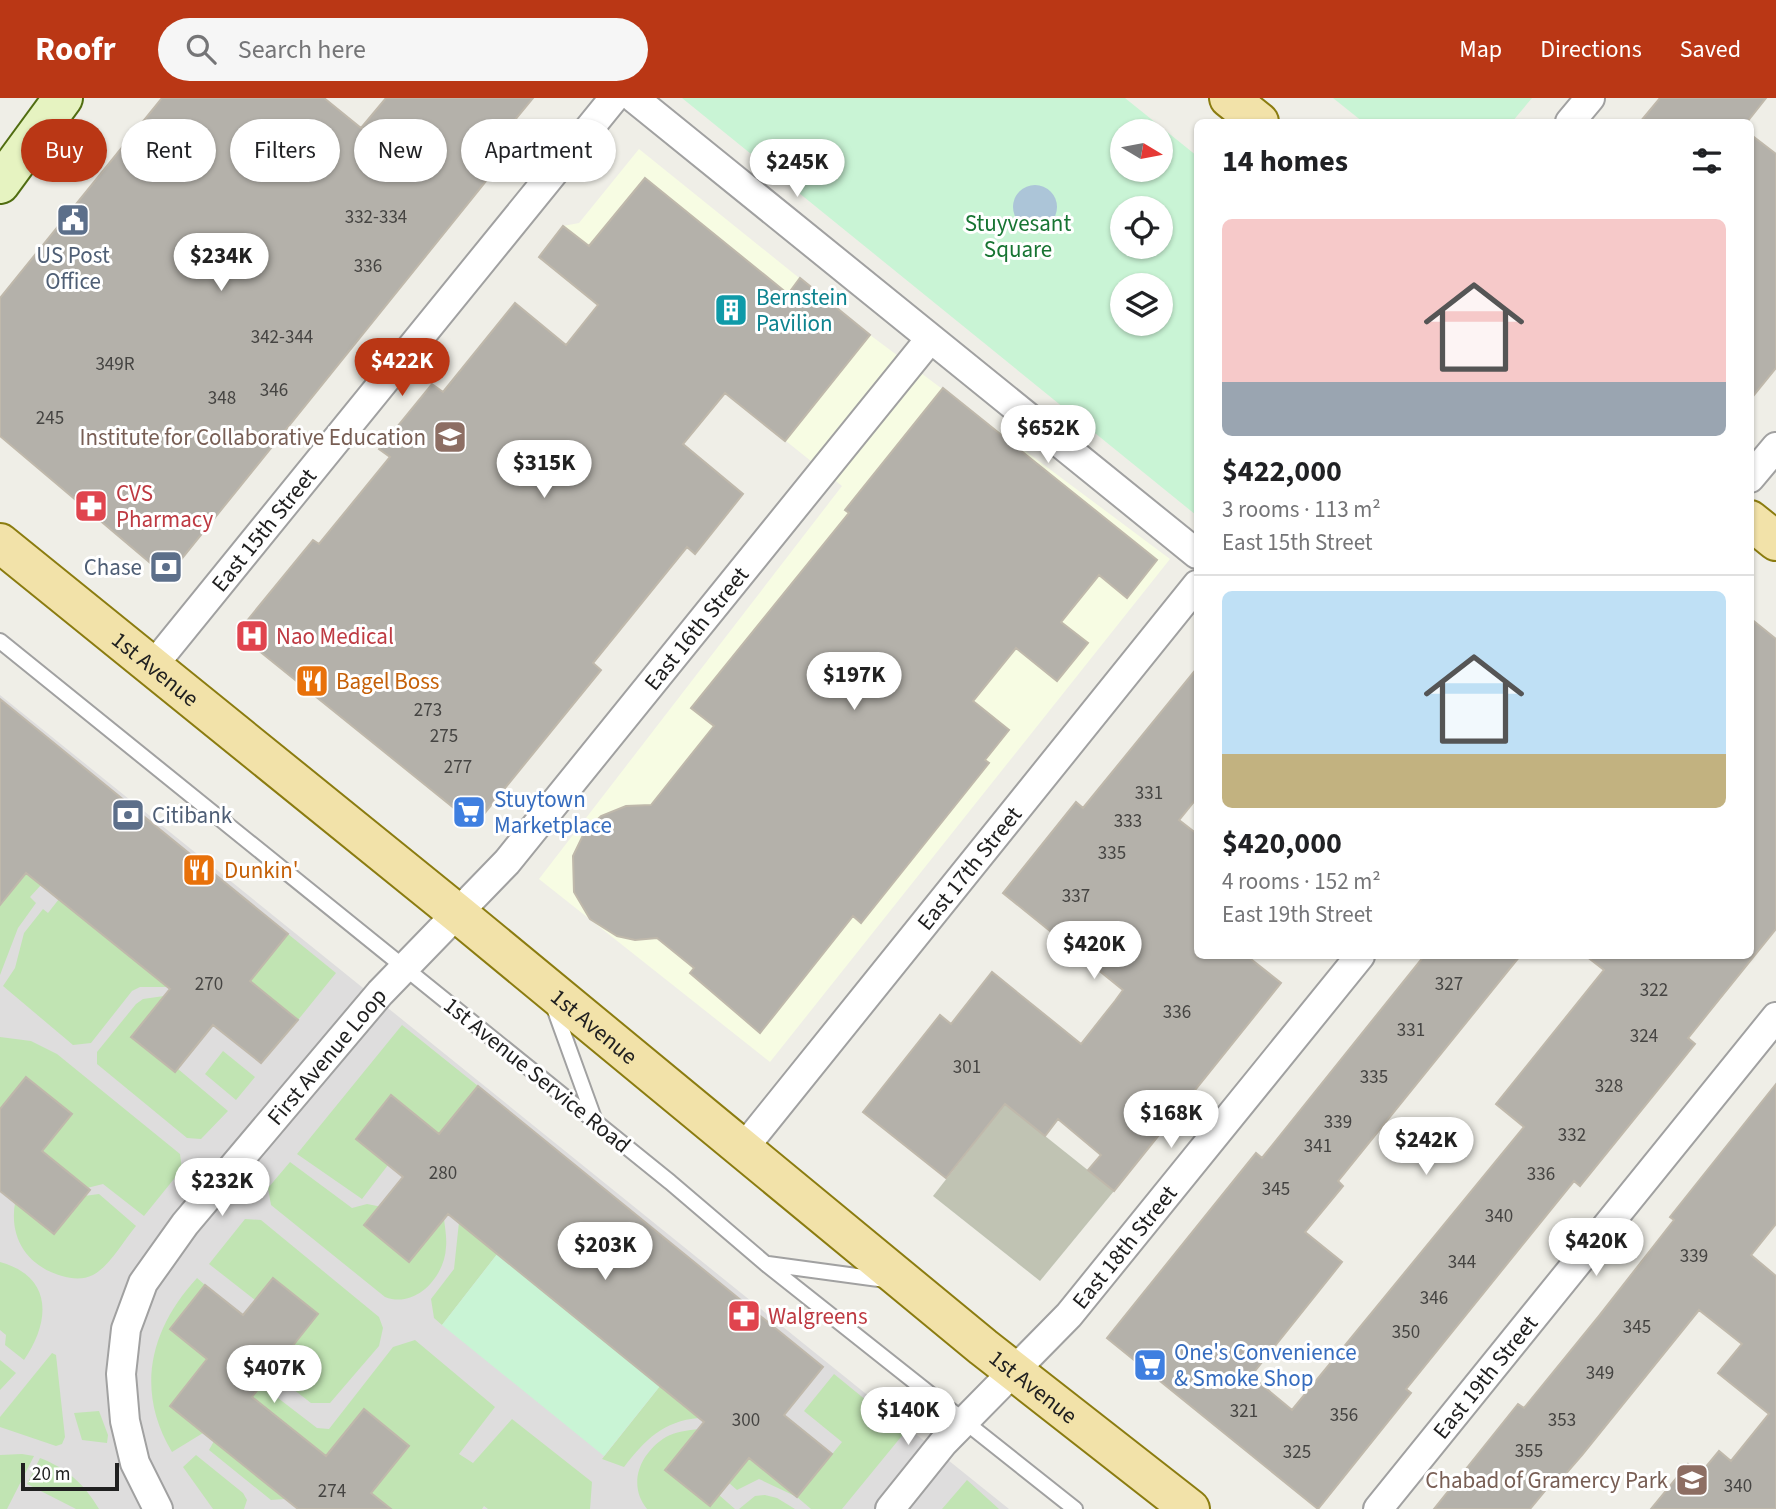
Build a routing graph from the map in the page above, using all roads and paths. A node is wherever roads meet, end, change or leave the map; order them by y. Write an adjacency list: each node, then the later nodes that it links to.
1 (63, 98): 8 (main road)
2 (614, 98): 18 (street, East 15th Street)
3 (634, 98): 9 (street)
4 (1229, 98): 6 (main road)
5 (1590, 98): 7 (street)
6 (1255, 119)
7 (1572, 119)
8 (0, 184)
9 (929, 338): 15 (street); 19 (street, East 16th Street)
10 (1776, 447): 11 (street)
11 (1754, 473)
12 (1754, 523): 13 (main road)
13 (1776, 541)
14 (0, 543): 18 (main road, 1st Avenue)
15 (1194, 552)
16 (1194, 589): 25 (street, East 17th Street)
17 (0, 641): 21 (lane, 1st Avenue Service Road)
18 (152, 667): 19 (main road, 1st Avenue)
19 (457, 913): 21 (street, First Avenue Loop); 22 (main road, 1st Avenue)
20 (1358, 959): 28 (street, East 18th Street)
21 (404, 967): 24 (lane, 1st Avenue Service Road); 30 (street, First Avenue Loop)
22 (547, 987): 24 (lane); 25 (main road, 1st Avenue)
23 (1776, 1017): 34 (street, East 19th Street)
24 (596, 1122): 26 (lane, 1st Avenue Service Road)
25 (742, 1150): 27 (main road, 1st Avenue)
26 (766, 1264): 27 (lane); 29 (lane, 1st Avenue Service Road)
27 (904, 1282): 28 (main road, 1st Avenue)
28 (1015, 1372): 29 (street); 33 (main road, 1st Avenue)
29 (965, 1420): 31 (street); 32 (lane, 1st Avenue Service Road)
30 (158, 1509)
31 (890, 1509)
32 (1075, 1509)
33 (1190, 1509)
34 (1378, 1509)

